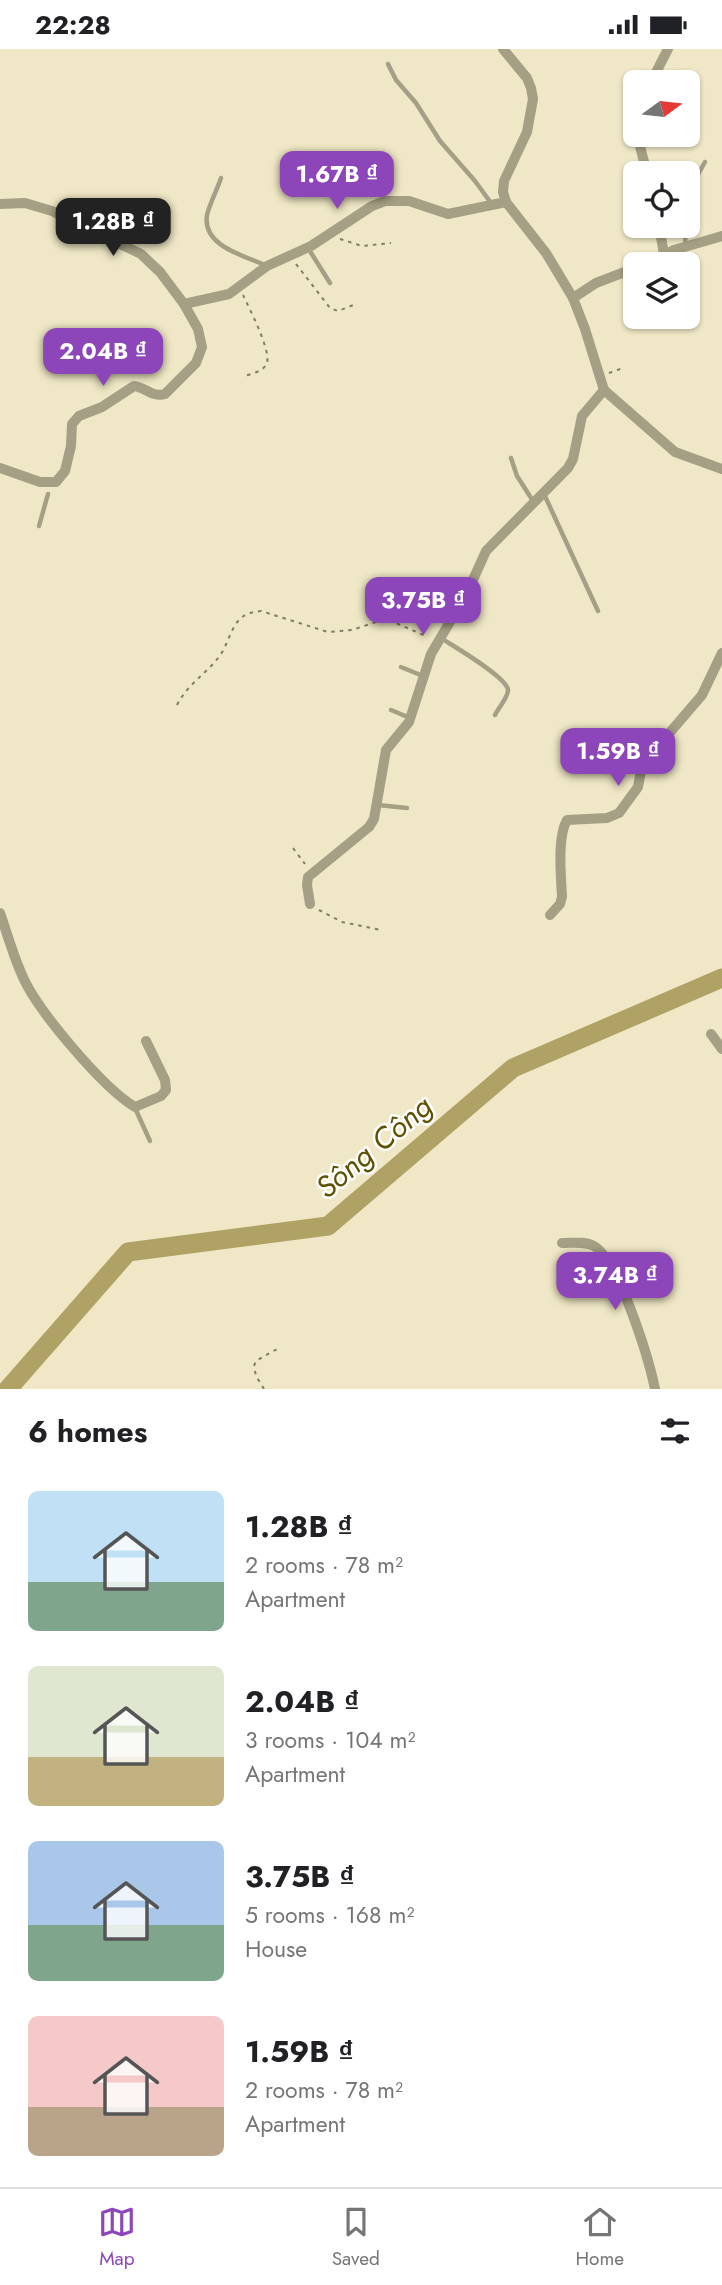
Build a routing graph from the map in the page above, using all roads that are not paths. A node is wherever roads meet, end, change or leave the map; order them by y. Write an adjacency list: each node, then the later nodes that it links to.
1 (503, 49): 8 (street)
2 (668, 49): 4 (street)
3 (388, 64): 10 (lane)
4 (657, 70)
5 (705, 162): 6 (lane)
6 (700, 171)
7 (221, 178): 16 (lane)
8 (506, 202): 10 (street); 19 (street)
9 (0, 204): 20 (street)
10 (492, 205): 13 (street)
11 (722, 236): 14 (street)
12 (685, 238): 14 (lane)
13 (308, 247): 16 (street); 18 (lane)
14 (685, 247): 15 (street)
15 (670, 252)
16 (267, 266): 20 (street)
17 (623, 273): 19 (street)
18 (330, 283)
19 (573, 298): 21 (street)
20 (184, 304): 25 (street)
21 (604, 390): 24 (street); 26 (street)
22 (511, 458): 27 (lane)
23 (0, 468): 25 (street)
24 (722, 469)
25 (49, 488): 28 (lane)
26 (543, 493): 27 (street); 29 (lane)
27 (534, 502): 30 (street)
28 (39, 526)
29 (598, 611)
30 (439, 640): 33 (street); 35 (lane)
31 (722, 653): 41 (street)
32 (401, 667): 33 (lane)
33 (423, 676): 36 (street)
34 (391, 711): 36 (lane)
35 (495, 715)
36 (410, 718): 37 (street)
37 (378, 805): 38 (lane); 39 (street)
38 (407, 808)
39 (310, 904)
40 (0, 913): 42 (street)
41 (550, 915)
42 (3, 931): 46 (street)
43 (710, 1034): 45 (street)
44 (146, 1041): 46 (street)
45 (722, 1049)
46 (135, 1107): 47 (lane)
47 (150, 1141)
48 (562, 1243): 49 (street)
49 (655, 1389)

